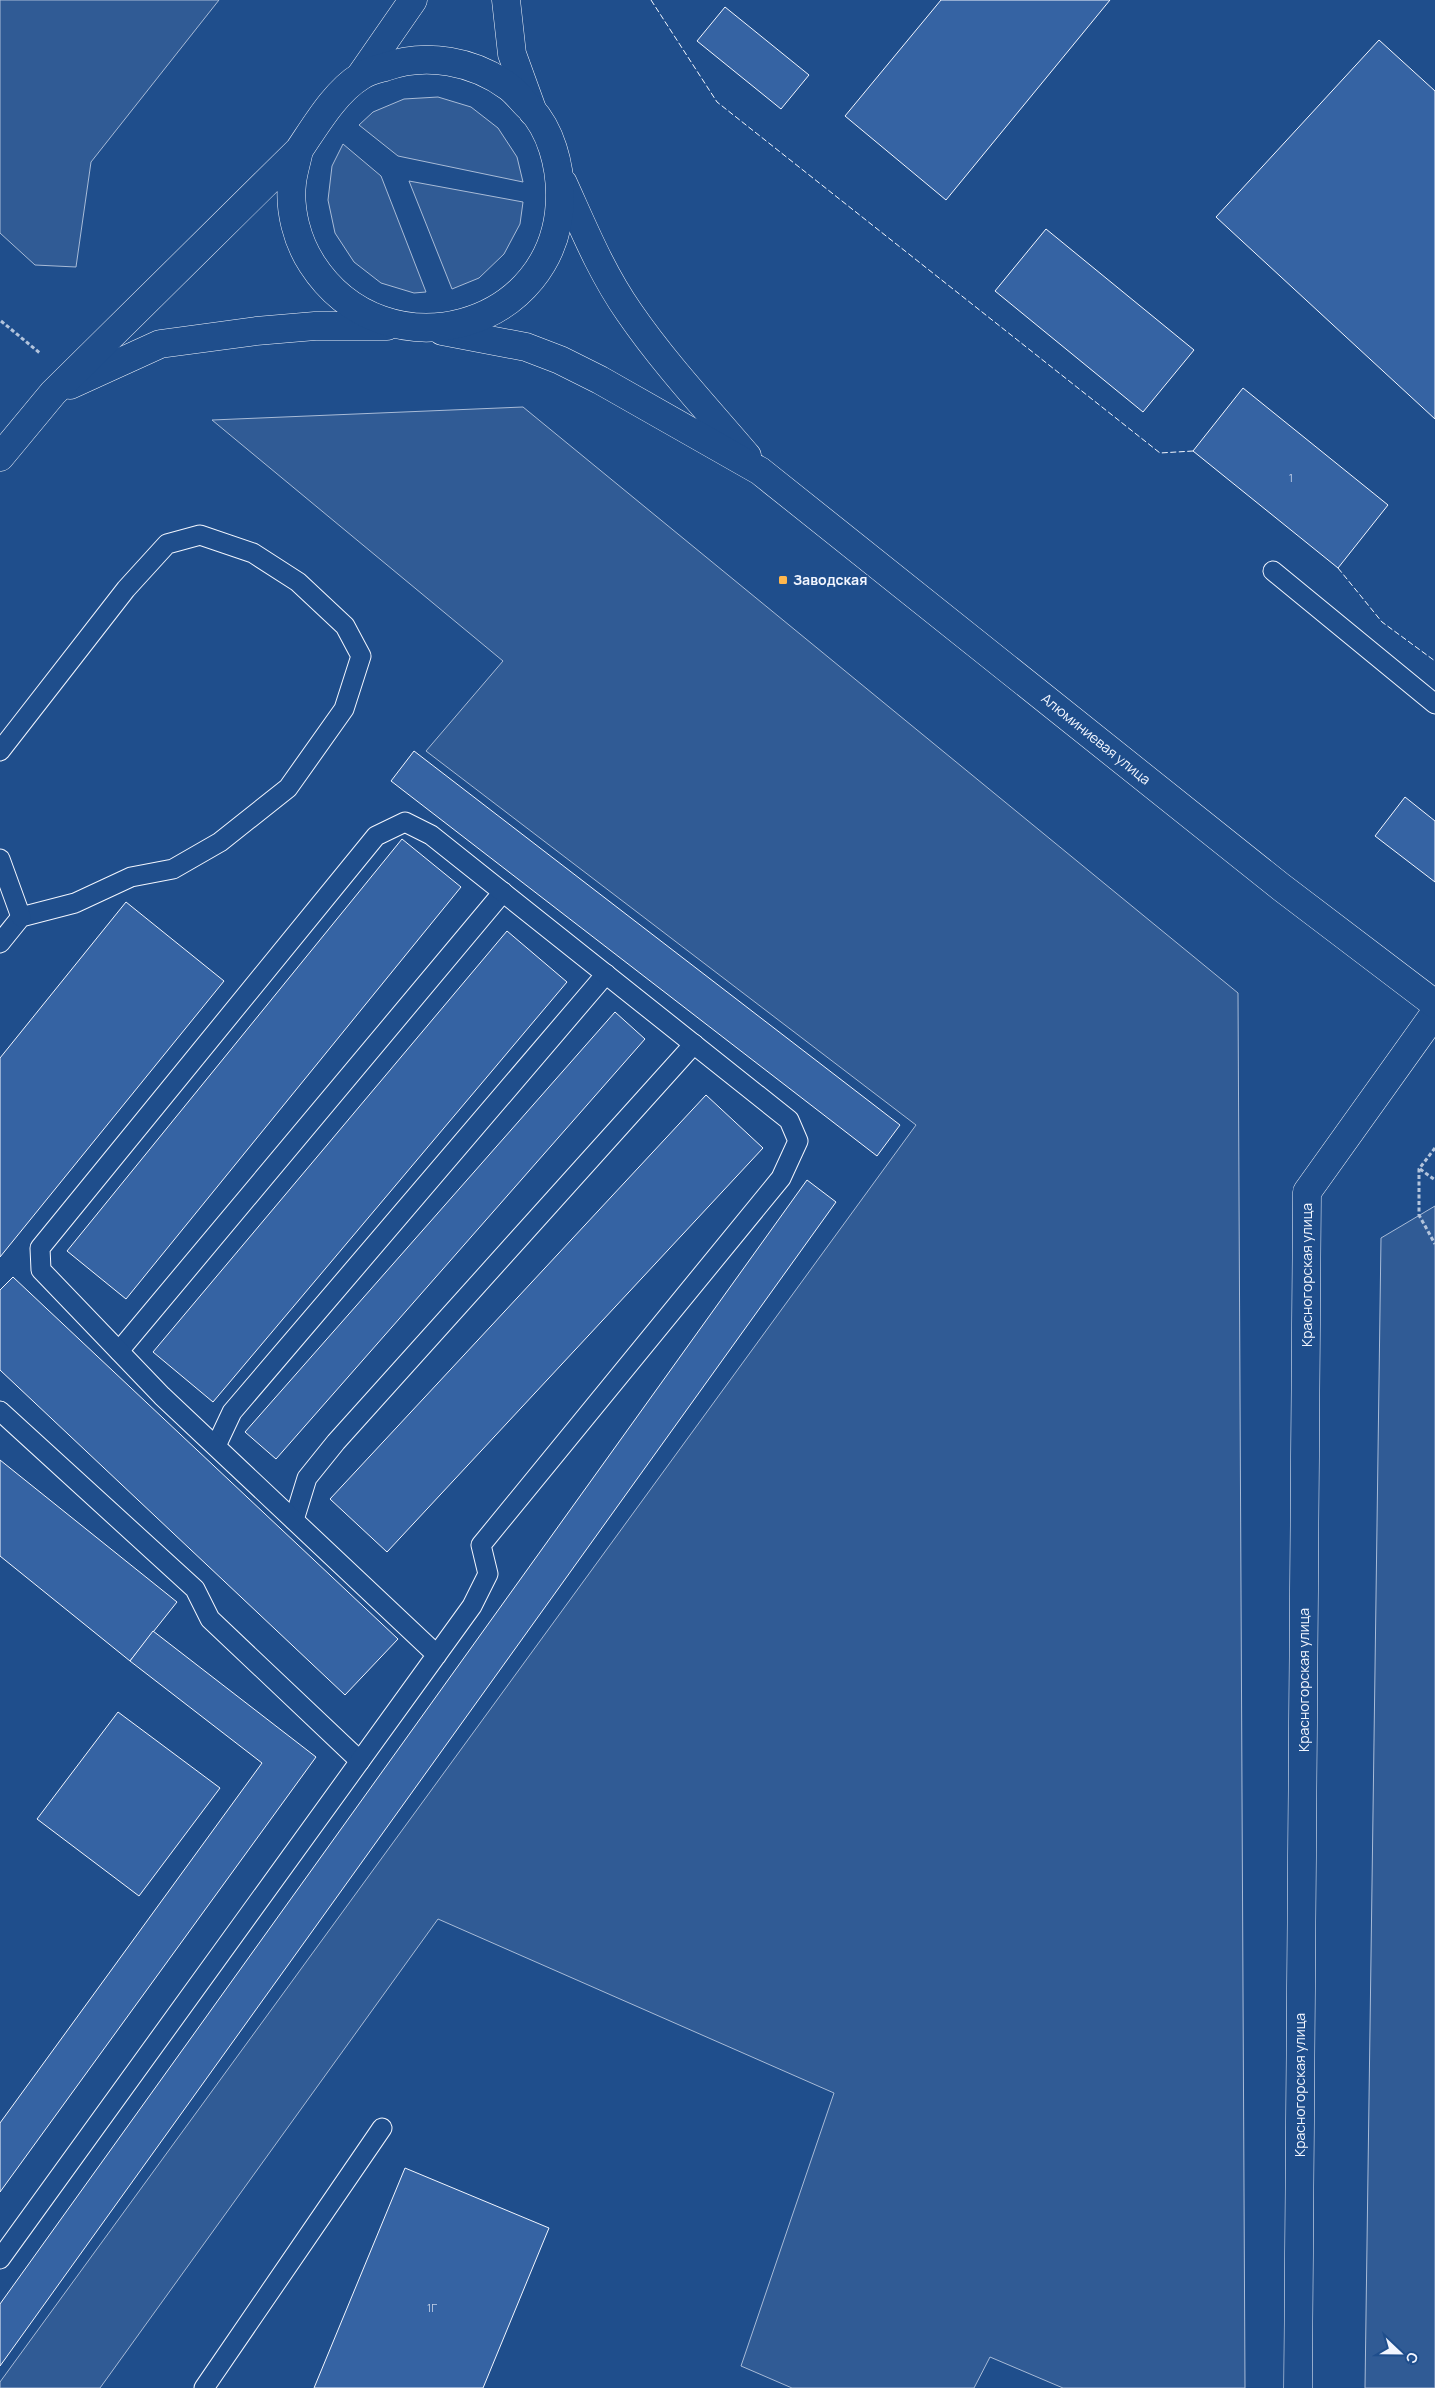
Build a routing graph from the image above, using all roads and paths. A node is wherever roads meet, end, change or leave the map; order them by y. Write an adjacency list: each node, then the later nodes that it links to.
1 (413, 0): 3 (main road)
2 (506, 0): 4 (main road)
3 (362, 75): 4 (main road); 5 (main road)
4 (533, 112): 6 (main road)
5 (299, 150): 7 (main road); 9 (main road)
6 (560, 175): 8 (main road); 11 (main road)
7 (400, 326): 8 (main road); 9 (main road)
8 (428, 328): 11 (main road)
9 (52, 393): 10 (main road)
10 (0, 457)
11 (760, 471): 20 (main road, Алюминиевая улица)
12 (1273, 571): 13 (lane)
13 (1435, 704)
14 (0, 751): 17 (lane)
15 (0, 859): 17 (lane)
16 (503, 892): 19 (lane); 27 (lane); 27 (lane)
17 (21, 917): 18 (lane)
18 (0, 943)
19 (606, 974): 22 (lane); 29 (lane)
20 (1435, 1004)
21 (1435, 1013): 36 (main road, Красногорская улица)
22 (694, 1044): 30 (lane); 31 (lane)
23 (1435, 1148): 24 (path)
24 (1419, 1169): 25 (path); 26 (path)
25 (1435, 1180)
26 (1435, 1244)
27 (119, 1351): 29 (lane)
28 (0, 1411): 32 (lane)
29 (216, 1446): 30 (lane)
30 (294, 1520): 31 (lane)
31 (437, 1655): 32 (lane)
32 (360, 1761): 34 (lane)
33 (382, 2128): 35 (lane)
34 (0, 2259)
35 (204, 2388)
36 (1298, 2388)

